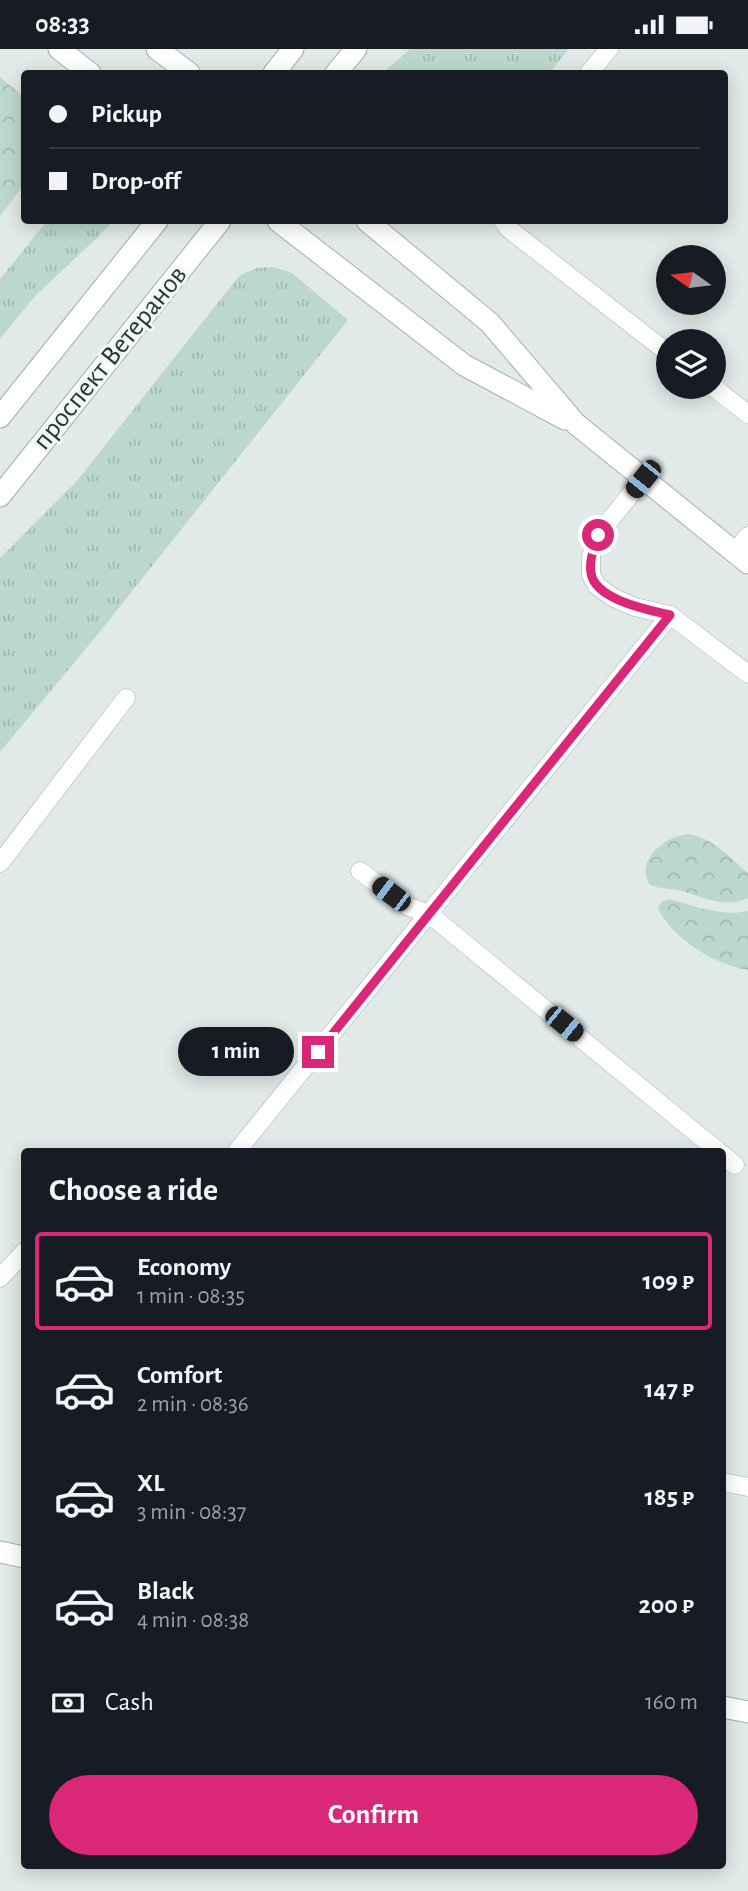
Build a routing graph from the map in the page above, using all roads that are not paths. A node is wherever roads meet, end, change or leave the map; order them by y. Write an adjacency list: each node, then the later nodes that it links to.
1 (59, 49): 6 (street)
2 (157, 49): 7 (street)
3 (293, 49): 8 (street)
4 (356, 49): 9 (street)
5 (609, 49): 10 (lane)
6 (86, 70)
7 (185, 70)
8 (276, 70)
9 (338, 70)
10 (592, 70)
11 (155, 224): 19 (street, проспект Ветеранов)
12 (218, 224): 22 (street, проспект Ветеранов)
13 (282, 224): 20 (street)
14 (371, 224): 20 (street)
15 (505, 224): 16 (lane)
16 (656, 344)
17 (726, 397): 18 (lane)
18 (748, 414)
19 (0, 417)
20 (576, 425): 21 (street)
21 (643, 479): 24 (street); 25 (lane)
22 (0, 496)
23 (748, 536): 24 (lane)
24 (741, 558)
25 (670, 615): 26 (lane); 30 (lane)
26 (748, 674)
27 (126, 698): 28 (lane)
28 (0, 863)
29 (360, 871): 30 (lane)
30 (429, 914): 31 (lane); 32 (lane)
31 (239, 1148)
32 (714, 1148)
33 (21, 1255): 34 (lane)
34 (0, 1277)
35 (726, 1483): 36 (lane)
36 (748, 1487)
37 (0, 1552): 38 (street)
38 (21, 1556)
39 (726, 1708): 40 (street)
40 (748, 1712)

